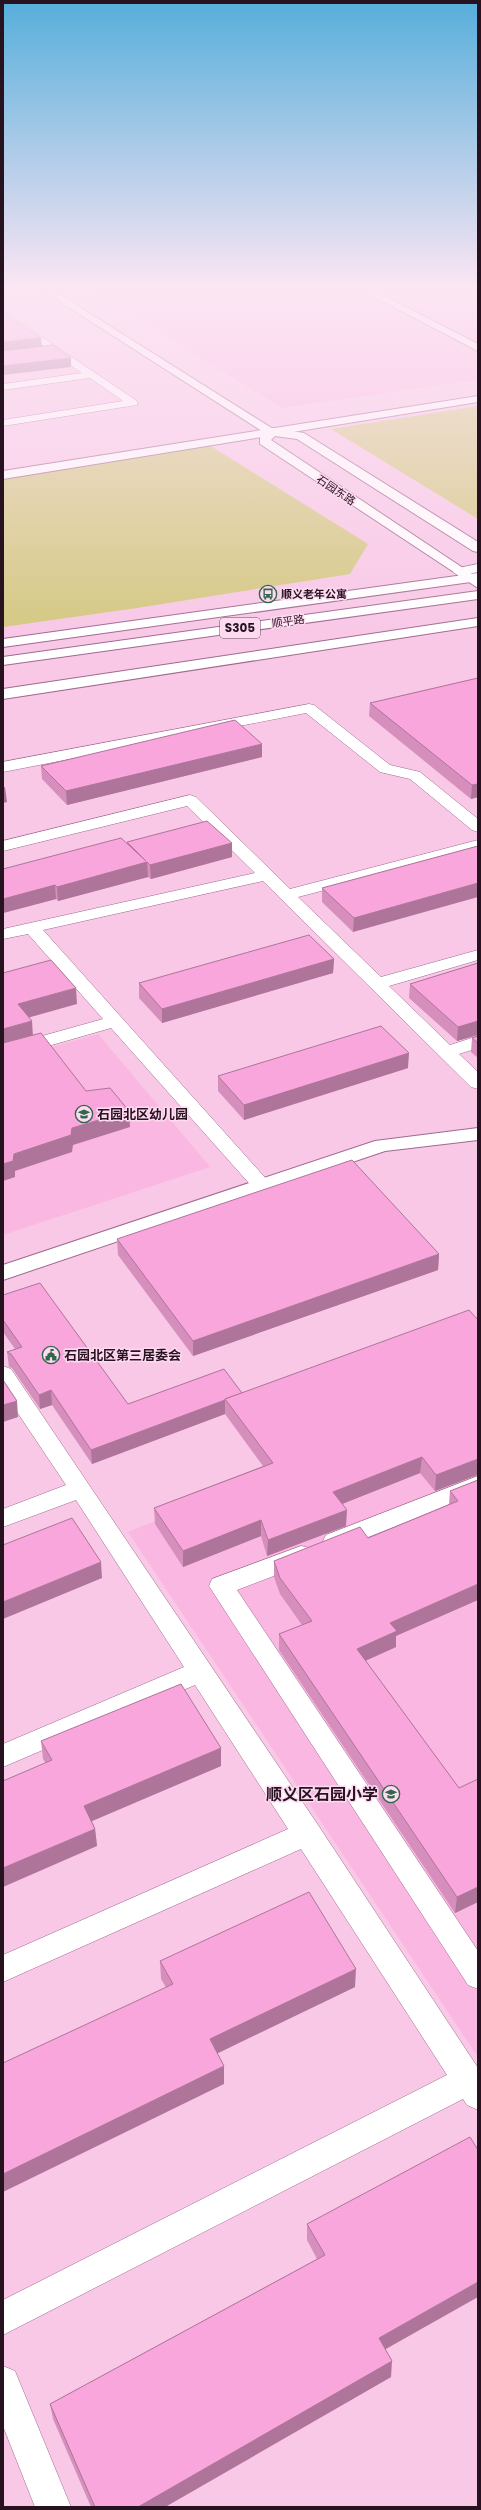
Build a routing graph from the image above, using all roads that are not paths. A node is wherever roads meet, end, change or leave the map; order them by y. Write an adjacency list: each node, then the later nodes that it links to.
1 (118, 406): 4 (lane)
2 (231, 406): 5 (street)
3 (433, 406): 5 (street)
4 (3, 423)
5 (272, 432): 6 (street); 7 (street, 石园东路); 8 (street, 石园东路)
6 (3, 475)
7 (478, 548)
8 (472, 576): 11 (street, 顺平路 / S305)
9 (478, 595): 12 (street, 顺平路 / S305)
10 (478, 622): 13 (street)
11 (3, 643)
12 (3, 661)
13 (3, 694)
14 (3, 767): 15 (lane)
15 (478, 827)
16 (478, 845): 19 (lane)
17 (3, 846): 18 (lane)
18 (265, 876): 19 (lane); 20 (lane)
19 (286, 895): 23 (lane)
20 (31, 927): 21 (lane); 24 (lane)
21 (3, 934)
22 (478, 955): 23 (lane)
23 (377, 984): 26 (lane)
24 (115, 1020): 27 (lane); 30 (lane)
25 (478, 1042): 26 (lane)
26 (446, 1052): 28 (lane)
27 (3, 1053)
28 (478, 1083)
29 (478, 1134): 30 (street)
30 (262, 1186): 31 (street)
31 (3, 1273)
32 (3, 1374): 34 (lane)
33 (478, 1485): 40 (lane)
34 (81, 1489): 35 (lane); 36 (lane)
35 (3, 1518)
36 (201, 1671): 37 (lane); 38 (lane)
37 (3, 1756)
38 (308, 1833): 39 (lane); 41 (lane)
39 (3, 1969)
40 (478, 1976)
41 (473, 2087): 42 (lane)
42 (3, 2318)
43 (3, 2383): 44 (lane)
44 (53, 2507)

